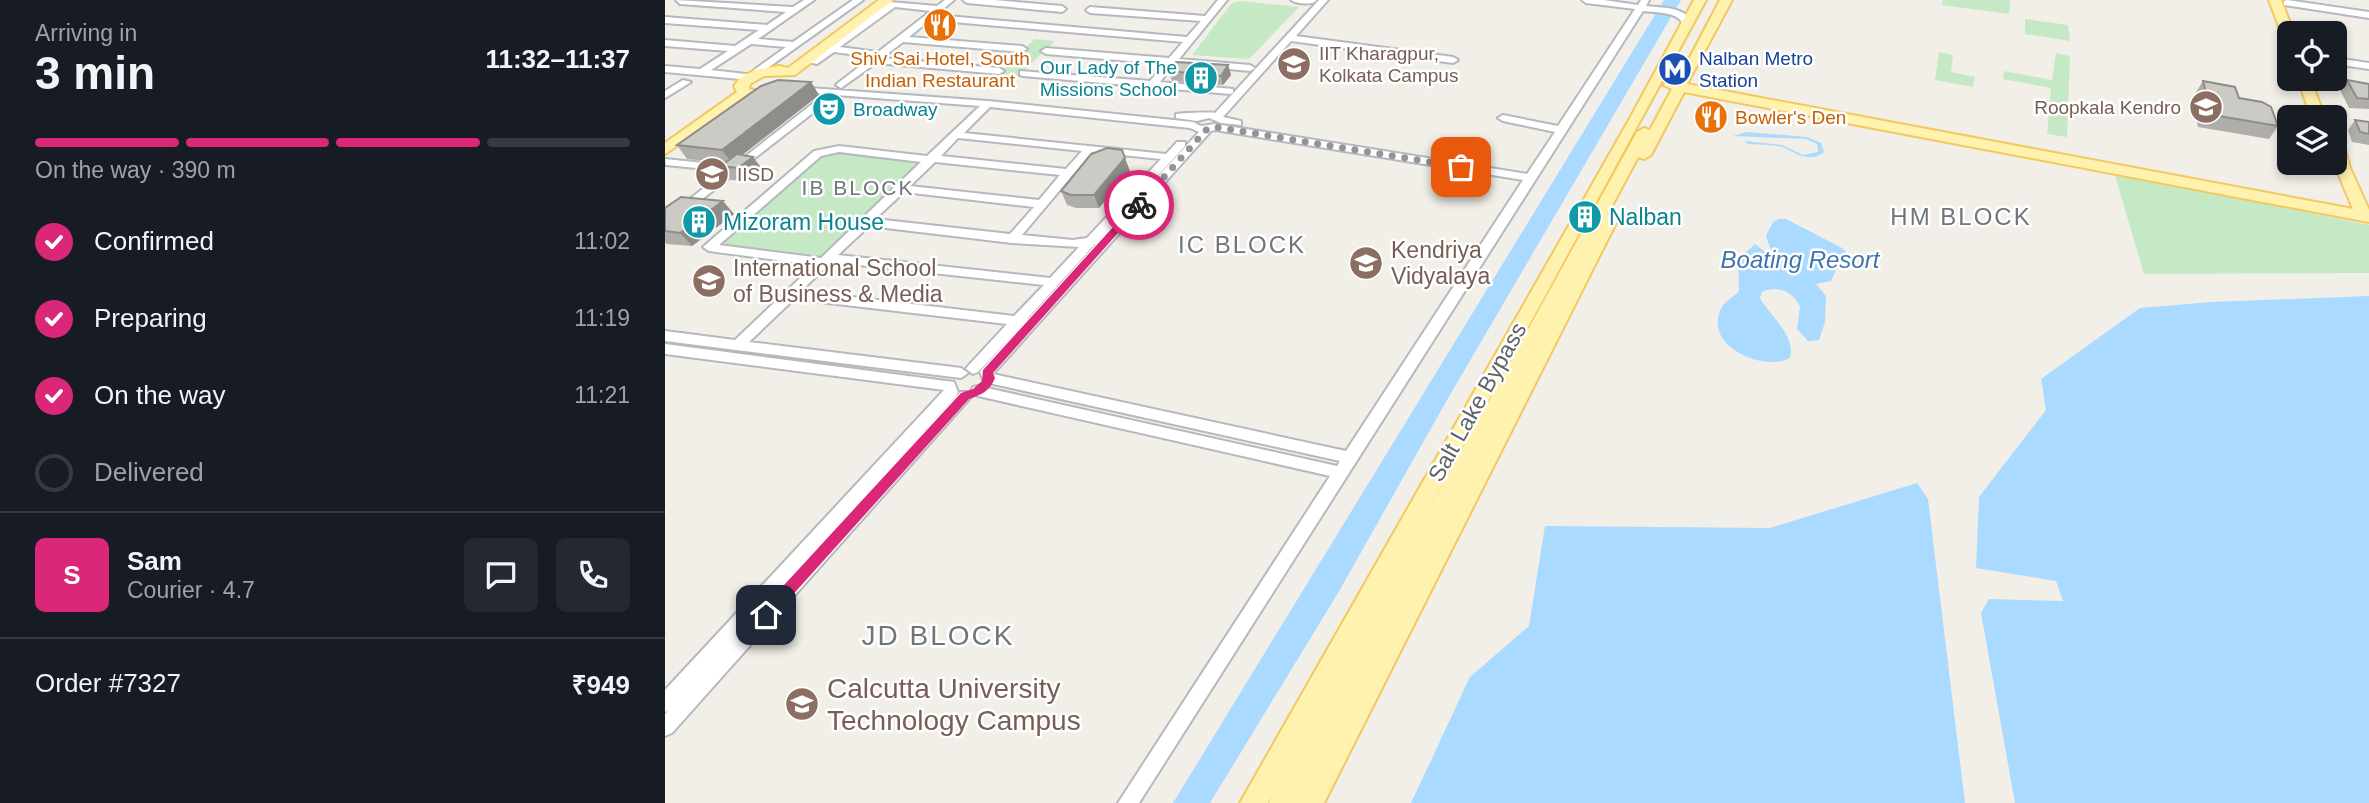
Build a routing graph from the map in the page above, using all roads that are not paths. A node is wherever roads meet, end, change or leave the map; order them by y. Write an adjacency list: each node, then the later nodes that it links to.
1 (810, 0): 21 (street)
2 (848, 0): 3 (street)
3 (859, 0): 35 (street)
4 (873, 0): 52 (main road)
5 (950, 0): 19 (street)
6 (967, 0): 20 (street)
7 (1295, 0): 15 (street)
8 (1324, 0): 30 (street)
9 (1586, 0): 18 (street)
10 (1714, 0): 28 (main road, Salt Lake Bypass)
11 (1726, 0): 28 (main road, Salt Lake Bypass)
12 (680, 1): 21 (street)
13 (893, 1): 19 (street); 38 (street); 52 (main road)
14 (1219, 1): 25 (street)
15 (1313, 1): 30 (street)
16 (1699, 2): 28 (main road, Salt Lake Bypass)
17 (2285, 3): 24 (street); 27 (main road)
18 (1641, 4): 28 (street); 66 (street)
19 (938, 9): 23 (street)
20 (1062, 9)
21 (795, 10): 29 (street)
22 (1090, 10): 25 (street)
23 (926, 17): 31 (street); 32 (street)
24 (2369, 18)
25 (1207, 19): 32 (street)
26 (665, 20): 29 (street)
27 (2291, 21)
28 (1690, 24): 54 (main road, Salt Lake Bypass); 78 (main road, Salt Lake Bypass)
29 (769, 28): 33 (street)
30 (1289, 34): 41 (street); 46 (street); 65 (street)
31 (901, 39): 37 (street); 40 (street)
32 (1190, 40): 43 (street)
33 (748, 41): 35 (street); 36 (street)
34 (665, 43): 36 (street)
35 (794, 45): 55 (street)
36 (737, 49): 49 (street)
37 (1022, 49)
38 (832, 50): 40 (street); 42 (street)
39 (1045, 51): 43 (street)
40 (877, 57): 48 (street); 57 (street)
41 (1453, 60)
42 (814, 62)
43 (1172, 62): 46 (street); 56 (street)
44 (2347, 63): 45 (street)
45 (2369, 66)
46 (1250, 68): 58 (street)
47 (665, 69): 49 (street)
48 (999, 71)
49 (701, 73): 55 (street)
50 (1023, 73): 56 (street)
51 (665, 76): 55 (street)
52 (785, 80): 55 (main road); 57 (street)
53 (685, 82): 59 (street)
54 (1676, 83): 78 (main road, Salt Lake Bypass); 81 (main road)
55 (752, 84): 71 (main road)
56 (1153, 84): 58 (street)
57 (838, 89): 60 (street); 73 (street)
58 (1230, 91): 65 (street)
59 (665, 95)
60 (946, 98): 61 (street); 62 (street)
61 (988, 104): 62 (street); 67 (street)
62 (1024, 105): 65 (street)
63 (1503, 118): 66 (street)
64 (701, 119): 68 (street)
65 (1207, 122): 70 (street); 75 (street); 84 (street)
66 (1560, 130): 75 (street)
67 (957, 135): 69 (street); 72 (street)
68 (665, 144)
69 (1089, 149): 70 (street); 74 (street)
70 (1169, 157): 86 (street)
71 (666, 158): 73 (street)
72 (932, 159): 74 (street); 79 (street); 87 (street)
73 (735, 169): 83 (street)
74 (1068, 173): 80 (street)
75 (1533, 174): 105 (street)
76 (2343, 175): 81 (main road)
77 (2346, 175): 81 (main road)
78 (1613, 186): 110 (main road, Salt Lake Bypass); 111 (main road, Salt Lake Bypass); 112 (main road, Salt Lake Bypass)
79 (901, 188): 80 (street); 82 (street)
80 (1041, 204): 85 (street)
81 (2362, 213)
82 (866, 222): 85 (street); 87 (street)
83 (665, 224)
84 (1109, 238): 86 (street); 91 (street)
85 (1012, 239): 86 (street)
86 (1090, 242): 88 (street)
87 (826, 260): 88 (street); 89 (street)
88 (1054, 282): 90 (street)
89 (791, 294): 90 (street); 93 (street)
90 (1017, 322): 91 (street); 98 (street)
91 (1031, 324): 98 (street)
92 (665, 336): 93 (street)
93 (738, 345): 95 (street)
94 (665, 349): 96 (street)
95 (785, 351): 96 (street); 97 (street)
96 (772, 363): 99 (street)
97 (924, 368): 98 (street); 99 (street)
98 (978, 373): 100 (street); 100 (street); 101 (street)
99 (914, 381): 100 (street)
100 (961, 391): 102 (street); 107 (street); 108 (street)
101 (1092, 401): 102 (street); 103 (street)
102 (1081, 414): 104 (street)
103 (1226, 431): 104 (street); 105 (street)
104 (1216, 445): 106 (street)
105 (1351, 458): 106 (street)
106 (1342, 473): 109 (street)
107 (665, 703)
108 (665, 727)
109 (1128, 803)
110 (1253, 803)
111 (1282, 803)
112 (1310, 803)

